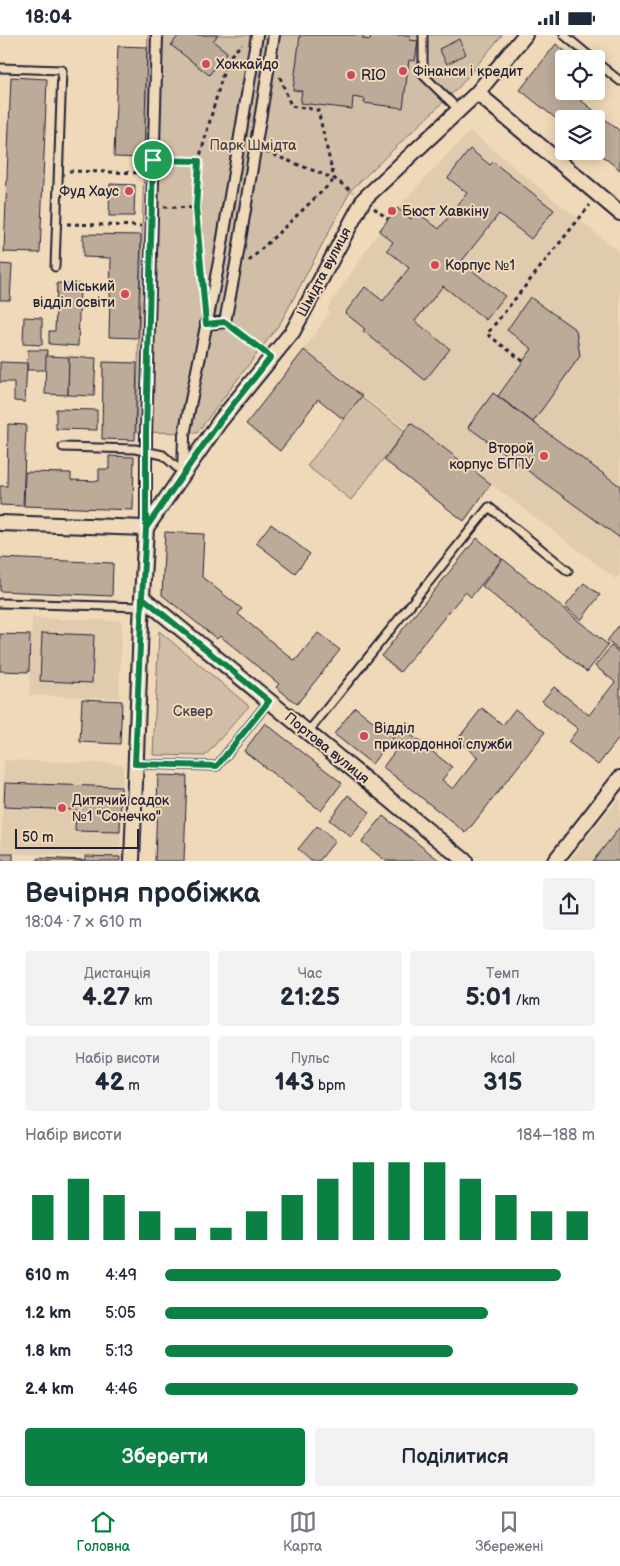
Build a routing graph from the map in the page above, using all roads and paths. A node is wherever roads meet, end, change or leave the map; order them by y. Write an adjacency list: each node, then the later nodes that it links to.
1 (157, 35): 16 (street)
2 (257, 35): 28 (street)
3 (274, 35): 9 (street)
4 (423, 35): 14 (lane)
5 (525, 35): 13 (street, Шмідта вулиця)
6 (564, 35): 8 (lane)
7 (246, 41): 17 (path)
8 (582, 50)
9 (271, 54): 15 (street); 20 (path)
10 (605, 68): 12 (lane)
11 (0, 69): 18 (lane)
12 (620, 81)
13 (478, 93): 14 (street, Шмідта вулиця); 21 (street)
14 (459, 110): 34 (street, Шмідта вулиця)
15 (255, 147): 20 (path); 29 (street)
16 (153, 160): 17 (path); 19 (street)
17 (199, 161): 23 (path)
18 (58, 171): 19 (path); 25 (lane)
19 (153, 173): 22 (street)
20 (335, 179): 29 (path)
21 (598, 195): 24 (street); 35 (path)
22 (152, 207): 23 (path); 26 (street)
23 (196, 208): 27 (path)
24 (620, 213)
25 (56, 224): 26 (path); 30 (lane)
26 (152, 226): 37 (street)
27 (200, 256): 28 (path); 31 (path)
28 (219, 262): 33 (street)
29 (236, 264): 32 (street)
30 (55, 267)
31 (202, 275)
32 (225, 322): 33 (street); 34 (path)
33 (206, 324): 38 (street)
34 (271, 357): 38 (street, Шмідта вулиця)
35 (524, 361)
36 (63, 447): 37 (lane)
37 (146, 451): 38 (lane); 40 (street)
38 (183, 473): 40 (street, Шмідта вулиця)
39 (0, 523): 40 (street)
40 (146, 528): 42 (street)
41 (568, 571): 45 (lane)
42 (142, 602): 43 (lane); 44 (street, Портова вулиця); 46 (street)
43 (0, 603)
44 (269, 701): 45 (street, Портова вулиця); 46 (lane)
45 (308, 733): 49 (street, Портова вулиця)
46 (135, 764): 48 (street)
47 (620, 778): 50 (street)
48 (132, 861)
49 (465, 861)
50 (555, 861)

